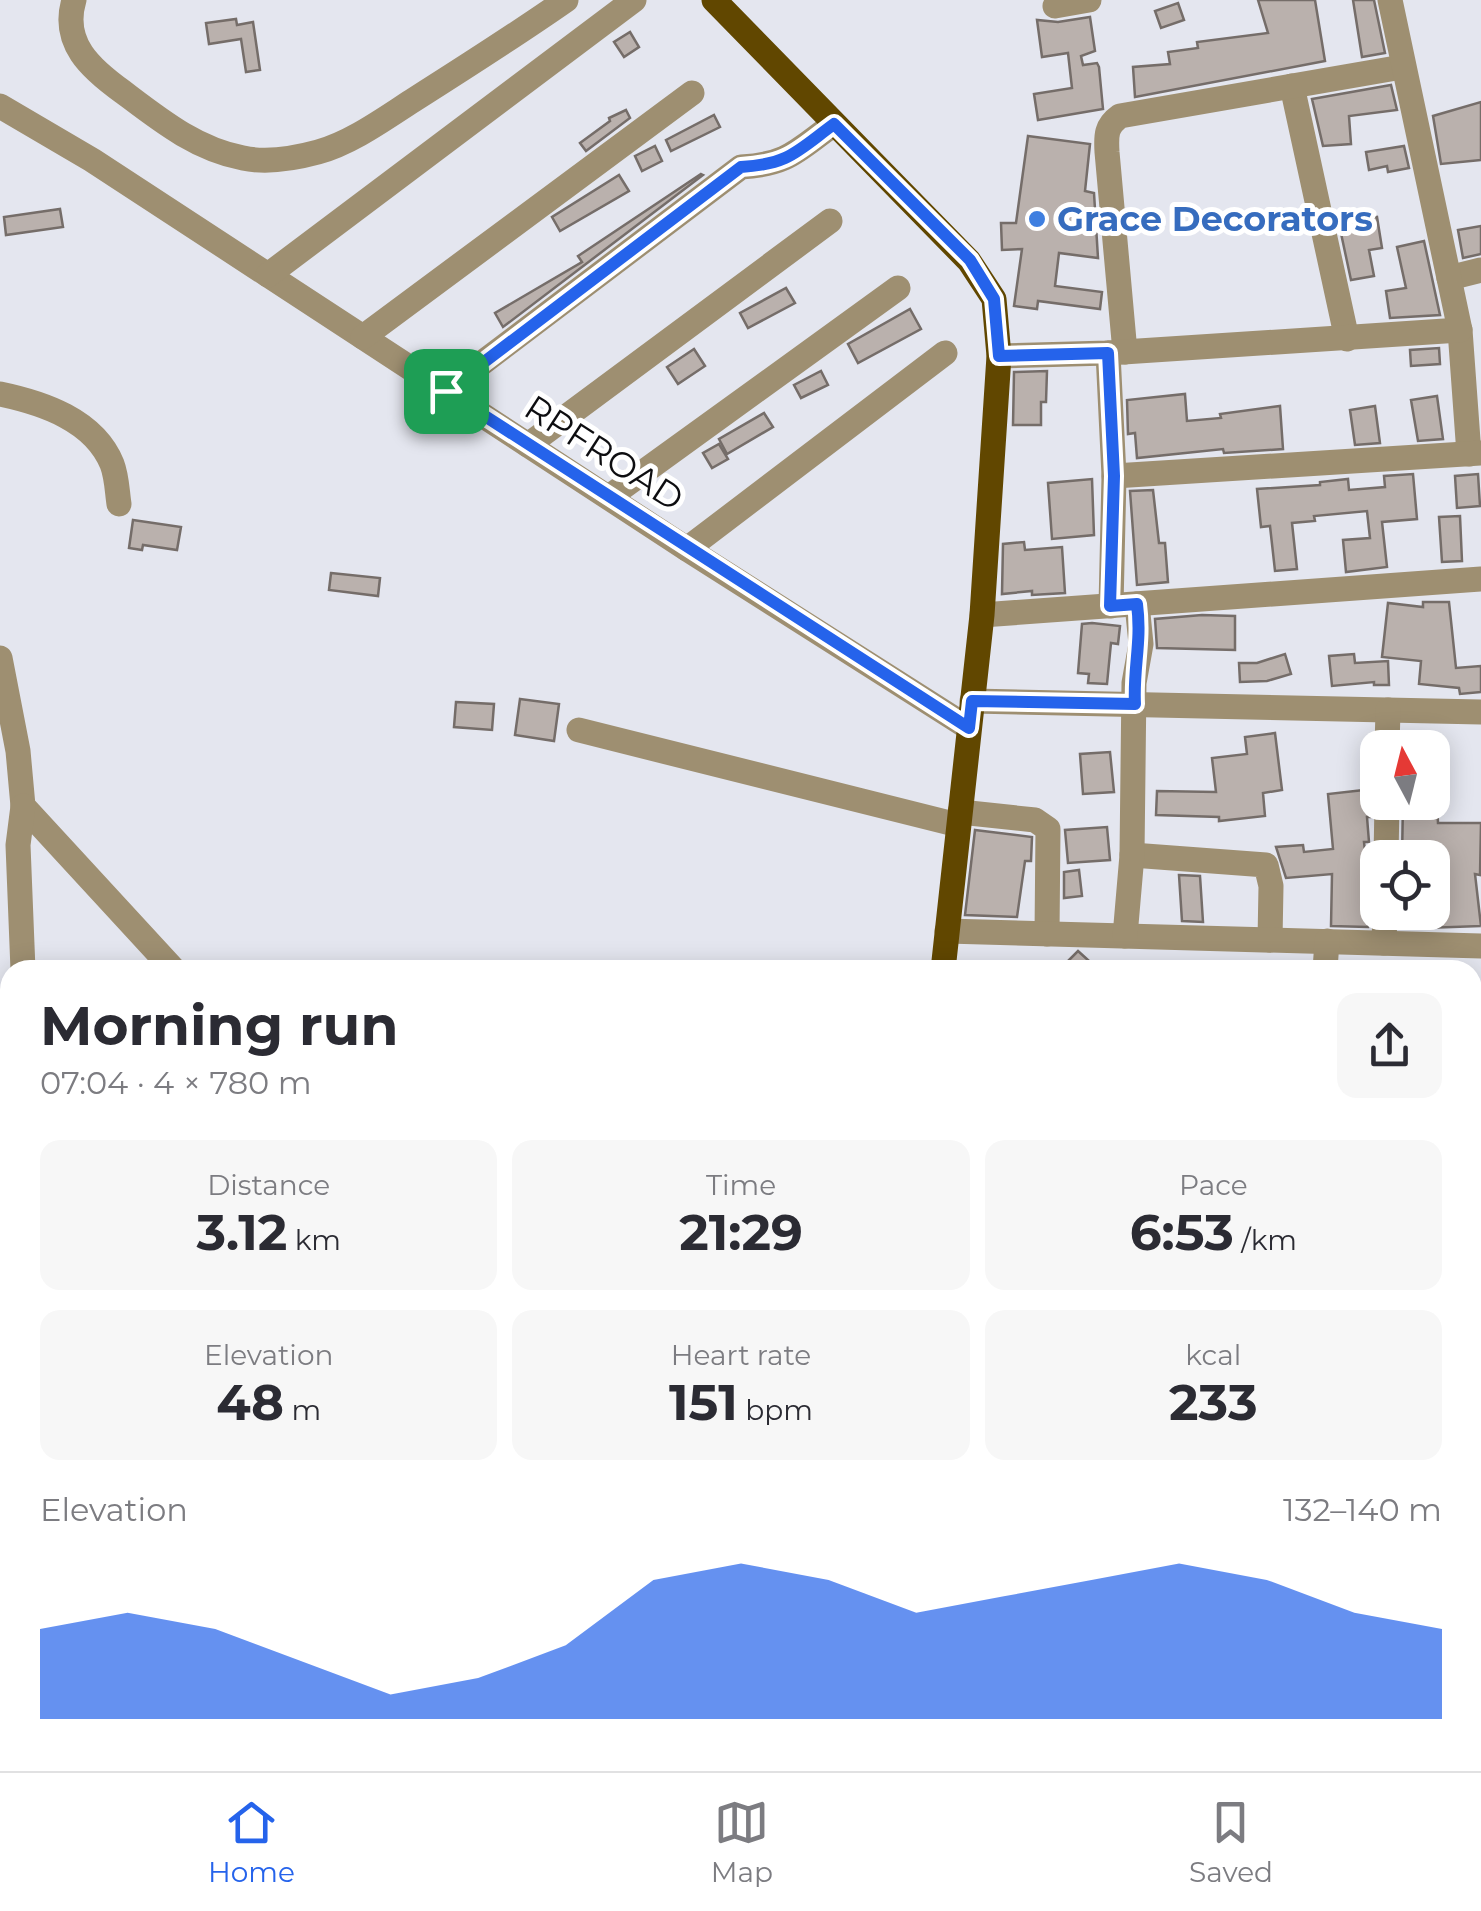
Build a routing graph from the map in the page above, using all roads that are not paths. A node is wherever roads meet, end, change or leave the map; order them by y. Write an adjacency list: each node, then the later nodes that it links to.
1 (74, 0): 2 (street)
2 (566, 0)
3 (634, 0): 15 (street)
4 (714, 0): 12 (main road)
5 (1089, 0): 7 (street)
6 (1390, 0): 8 (street)
7 (1055, 6)
8 (1402, 67): 9 (street); 16 (street)
9 (1292, 86): 20 (street); 22 (street)
10 (692, 93): 19 (street)
11 (0, 106): 15 (street, RPFROAD)
12 (834, 124): 23 (main road); 24 (street)
13 (830, 221): 26 (street)
14 (1481, 270): 16 (street)
15 (268, 275): 19 (street, RPFROAD)
16 (1449, 278): 18 (street)
17 (898, 288): 29 (street)
18 (1460, 330): 20 (street); 27 (street)
19 (363, 337): 24 (street, RPFROAD)
20 (1348, 340): 22 (street)
21 (945, 353): 31 (street)
22 (1117, 353): 23 (street); 28 (street)
23 (999, 356): 35 (main road)
24 (446, 391): 26 (street, RPFROAD)
25 (0, 394): 30 (street)
26 (528, 445): 29 (street, RPFROAD)
27 (1475, 453): 28 (street)
28 (1114, 476): 34 (street)
29 (609, 498): 31 (street, RPFROAD)
30 (120, 504)
31 (688, 549): 41 (street, RPFROAD)
32 (1481, 579): 33 (street)
33 (1137, 604): 34 (street); 38 (street)
34 (1110, 606): 35 (street)
35 (982, 615): 37 (main road)
36 (0, 658): 44 (street)
37 (972, 701): 38 (street); 41 (main road)
38 (1135, 704): 39 (street); 47 (street)
39 (1388, 710): 40 (street); 43 (street)
40 (1481, 712)
41 (969, 728): 46 (main road)
42 (579, 730): 46 (street)
43 (1388, 730)
44 (9, 752): 45 (street)
45 (23, 806): 56 (street); 57 (street)
46 (959, 819): 49 (main road); 50 (street)
47 (1132, 855): 51 (street); 52 (street)
48 (1384, 930): 54 (street)
49 (947, 931): 50 (street); 58 (main road)
50 (1047, 934): 51 (street)
51 (1125, 936): 52 (street)
52 (1270, 940): 53 (street)
53 (1327, 942): 54 (street); 59 (street)
54 (1384, 943): 55 (street)
55 (1481, 946)
56 (22, 960)
57 (165, 960)
58 (944, 960)
59 (1326, 960)

